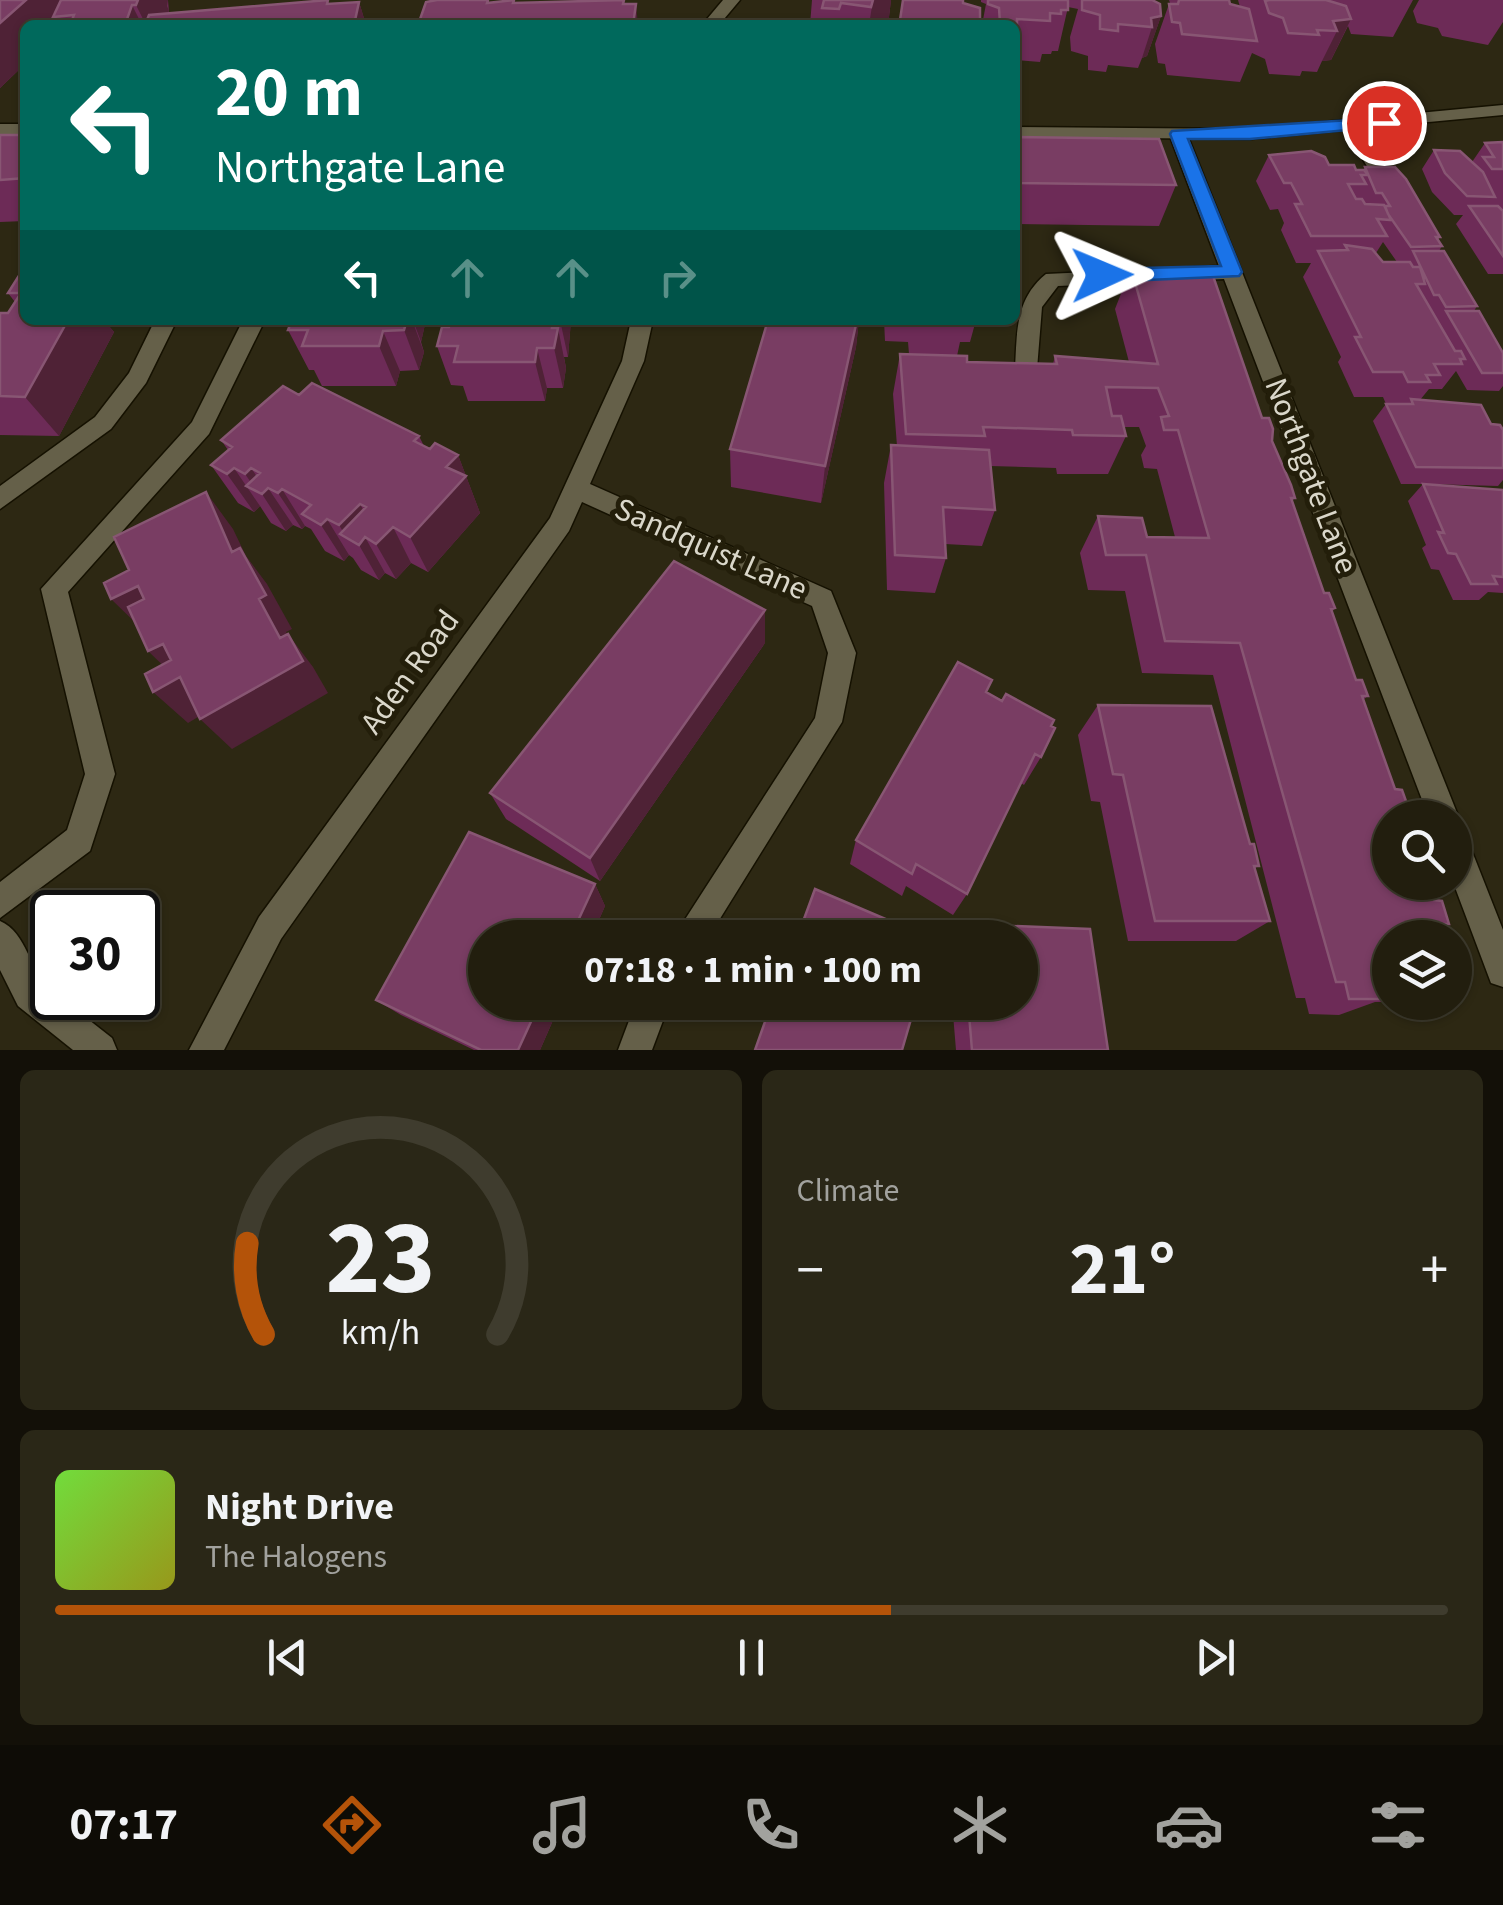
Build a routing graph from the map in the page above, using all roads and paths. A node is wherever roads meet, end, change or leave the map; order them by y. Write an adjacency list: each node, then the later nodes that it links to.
1 (732, 0): 2 (street)
2 (714, 20)
3 (1503, 110): 4 (street)
4 (1352, 126): 6 (street); 7 (street)
5 (1020, 132): 6 (street)
6 (1178, 134): 8 (street, Northgate Lane)
7 (1402, 206)
8 (1232, 272): 12 (street); 15 (street, Northgate Lane)
9 (164, 325): 14 (street)
10 (252, 325): 17 (street)
11 (641, 325): 13 (street, Aden Road)
12 (1026, 369)
13 (578, 489): 18 (street, Sandquist Lane); 23 (street, Aden Road)
14 (0, 499)
15 (1437, 800)
16 (1472, 891): 20 (street)
17 (0, 902)
18 (701, 920)
19 (0, 937): 22 (street)
20 (1503, 971)
21 (646, 1020): 24 (street)
22 (100, 1050)
23 (206, 1050)
24 (634, 1050)

